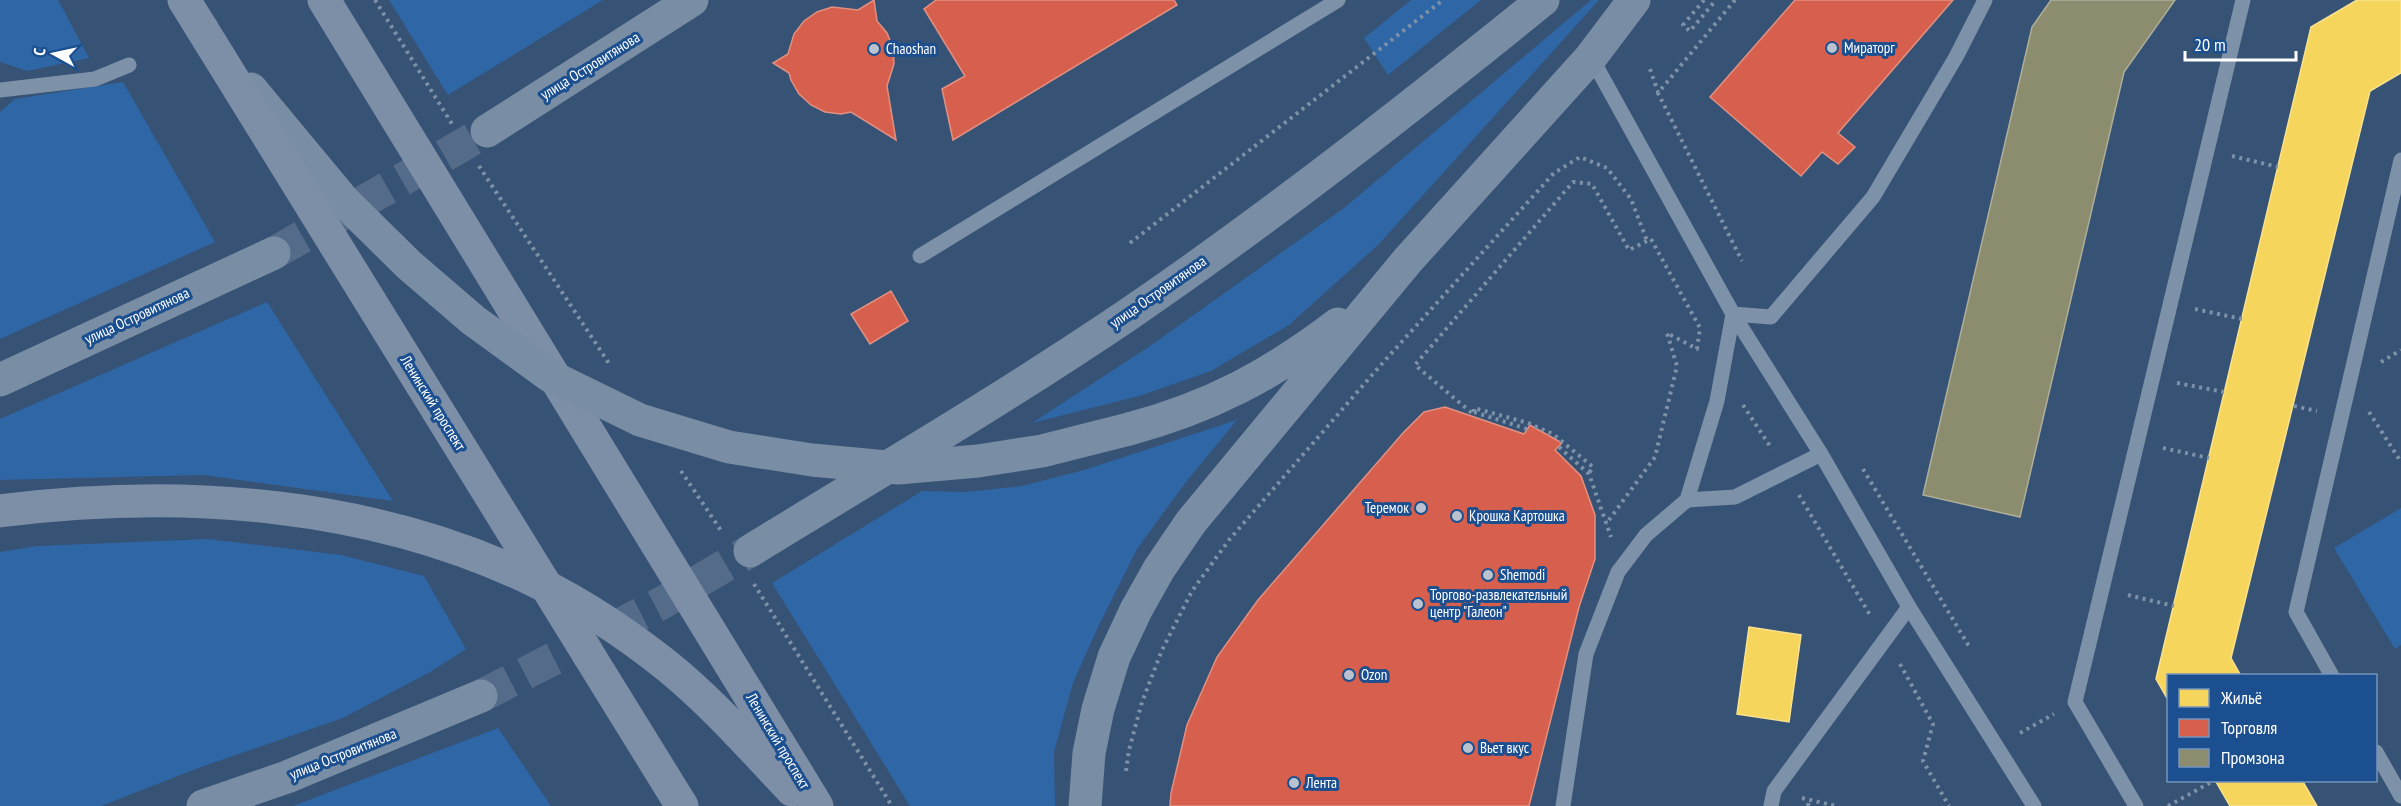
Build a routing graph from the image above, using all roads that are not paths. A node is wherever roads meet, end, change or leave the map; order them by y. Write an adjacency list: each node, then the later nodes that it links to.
1 (184, 0): 9 (main road, Ленинский проспект)
2 (324, 0): 34 (main road, Ленинский проспект)
3 (693, 0): 13 (main road, улица Островитянова)
4 (1338, 0): 16 (lane)
5 (1543, 0): 25 (main road, улица Островитянова)
6 (1634, 0): 10 (main road)
7 (1985, 0): 18 (lane)
8 (2243, 0): 39 (lane)
9 (202, 29): 17 (main road, bridge); 32 (main road, Ленинский проспект, bridge)
10 (1591, 57): 17 (main road); 18 (lane)
11 (129, 65): 12 (lane)
12 (0, 90)
13 (487, 131)
14 (2401, 160): 27 (lane)
15 (273, 253): 19 (main road, улица Островитянова)
16 (920, 256)
17 (1408, 260): 35 (main road)
18 (1733, 314): 22 (lane); 23 (lane)
19 (67, 349): 20 (main road); 21 (main road, улица Островитянова)
20 (0, 363)
21 (0, 380)
22 (1821, 454): 23 (lane); 26 (lane)
23 (1687, 500): 36 (lane)
24 (0, 511): 33 (main road)
25 (750, 551)
26 (1909, 607): 37 (lane); 38 (lane)
27 (2331, 674)
28 (481, 696): 31 (main road, улица Островитянова)
29 (2377, 754): 30 (lane)
30 (2401, 796)
31 (203, 806)
32 (682, 806)
33 (808, 806)
34 (817, 806)
35 (1085, 806)
36 (1563, 806)
37 (1771, 806)
38 (2034, 806)
39 (2136, 806)

